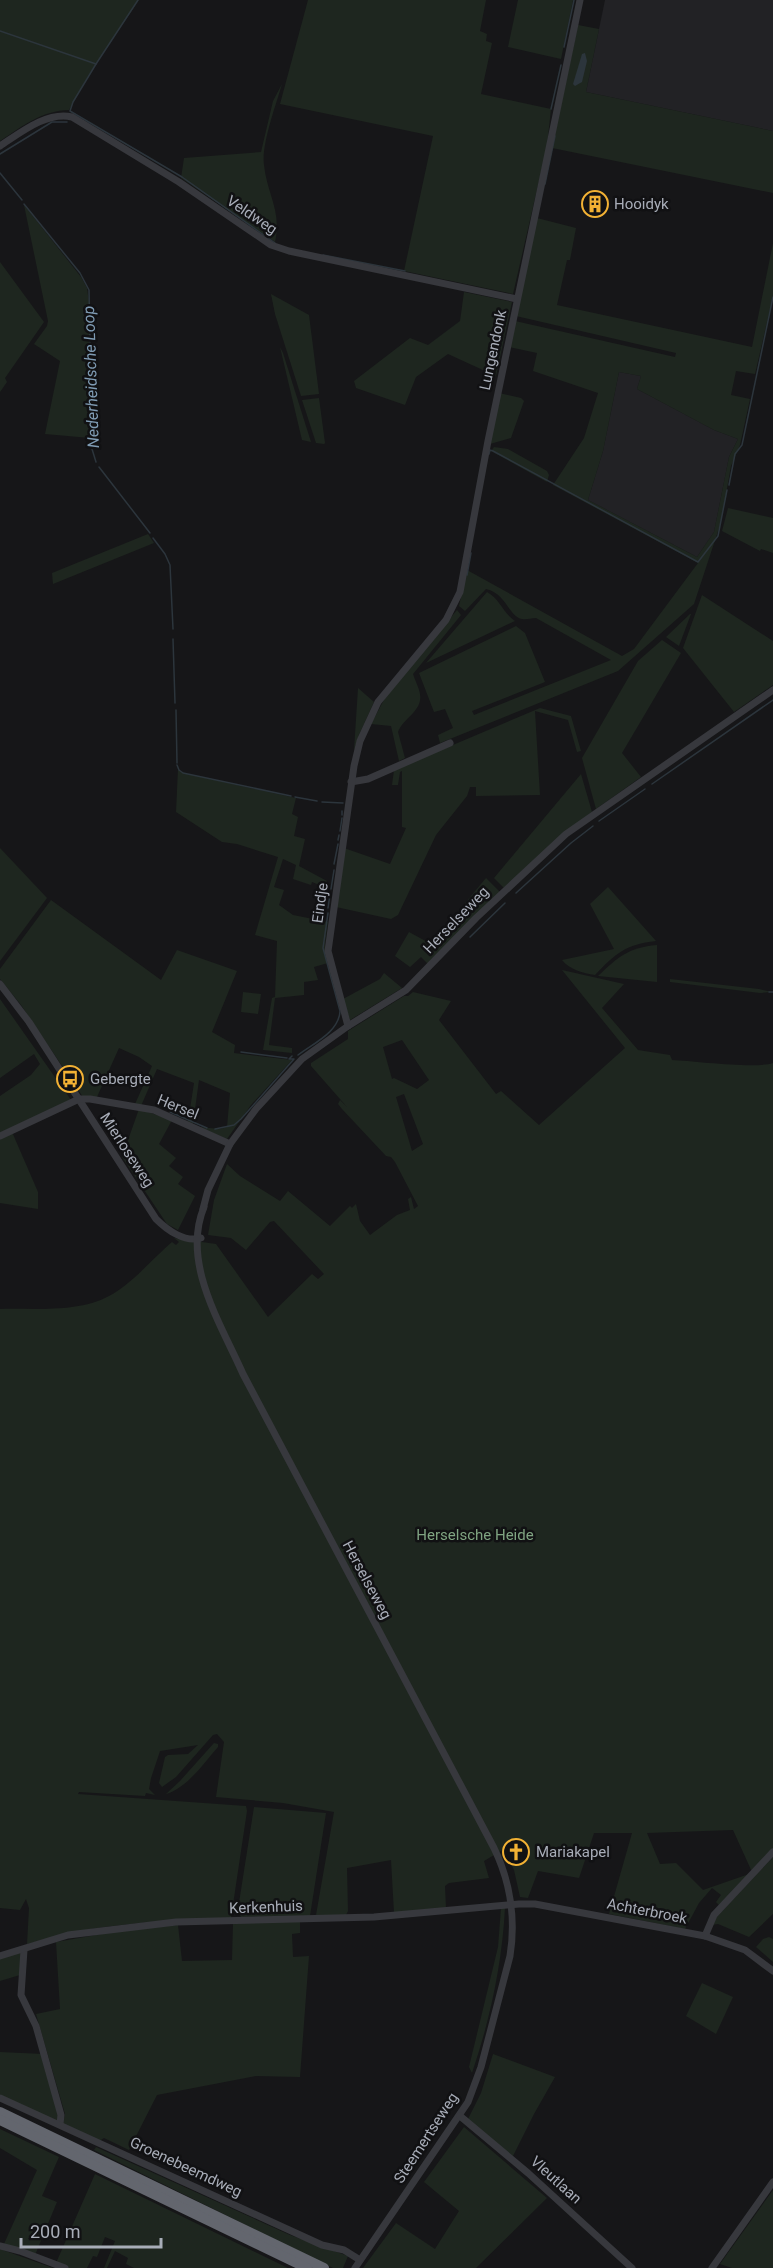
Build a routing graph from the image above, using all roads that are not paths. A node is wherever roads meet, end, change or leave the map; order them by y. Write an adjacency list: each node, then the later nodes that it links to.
1 (579, 0): 3 (street, Lungendonk)
2 (0, 146): 3 (street, Veldweg)
3 (517, 299): 4 (street, Lungendonk)
4 (391, 685): 7 (street, Eindje)
5 (773, 690): 9 (street, Herselseweg)
6 (450, 743): 7 (street)
7 (351, 782): 9 (street, Eindje)
8 (0, 984): 10 (street, Mierloseweg)
9 (348, 1026): 12 (street, Herselseweg)
10 (79, 1100): 11 (street); 12 (street, Hersel); 13 (street, Mierloseweg)
11 (0, 1136)
12 (230, 1144): 13 (street, Herselseweg)
13 (199, 1237): 15 (street, Herselseweg)
14 (773, 1852): 16 (street, Achterbroek)
15 (511, 1904): 16 (street, Achterbroek); 17 (street, Kerkenhuis); 22 (street, Steemertseweg)
16 (705, 1936): 19 (street)
17 (24, 1950): 18 (street, Kerkenhuis); 24 (street)
18 (0, 1956)
19 (773, 1971)
20 (0, 2098): 24 (street, Groenebeemdweg)
21 (0, 2112): 30 (highway)
22 (460, 2116): 27 (street, Steemertseweg); 32 (street, Vleutlaan)
23 (0, 2120): 29 (highway)
24 (60, 2124): 27 (street, Groenebeemdweg)
25 (773, 2182): 33 (street)
26 (0, 2246): 28 (street)
27 (360, 2260): 31 (street, Steemertseweg)
28 (65, 2268)
29 (307, 2268)
30 (324, 2268)
31 (355, 2268)
32 (632, 2268)
33 (712, 2268)

